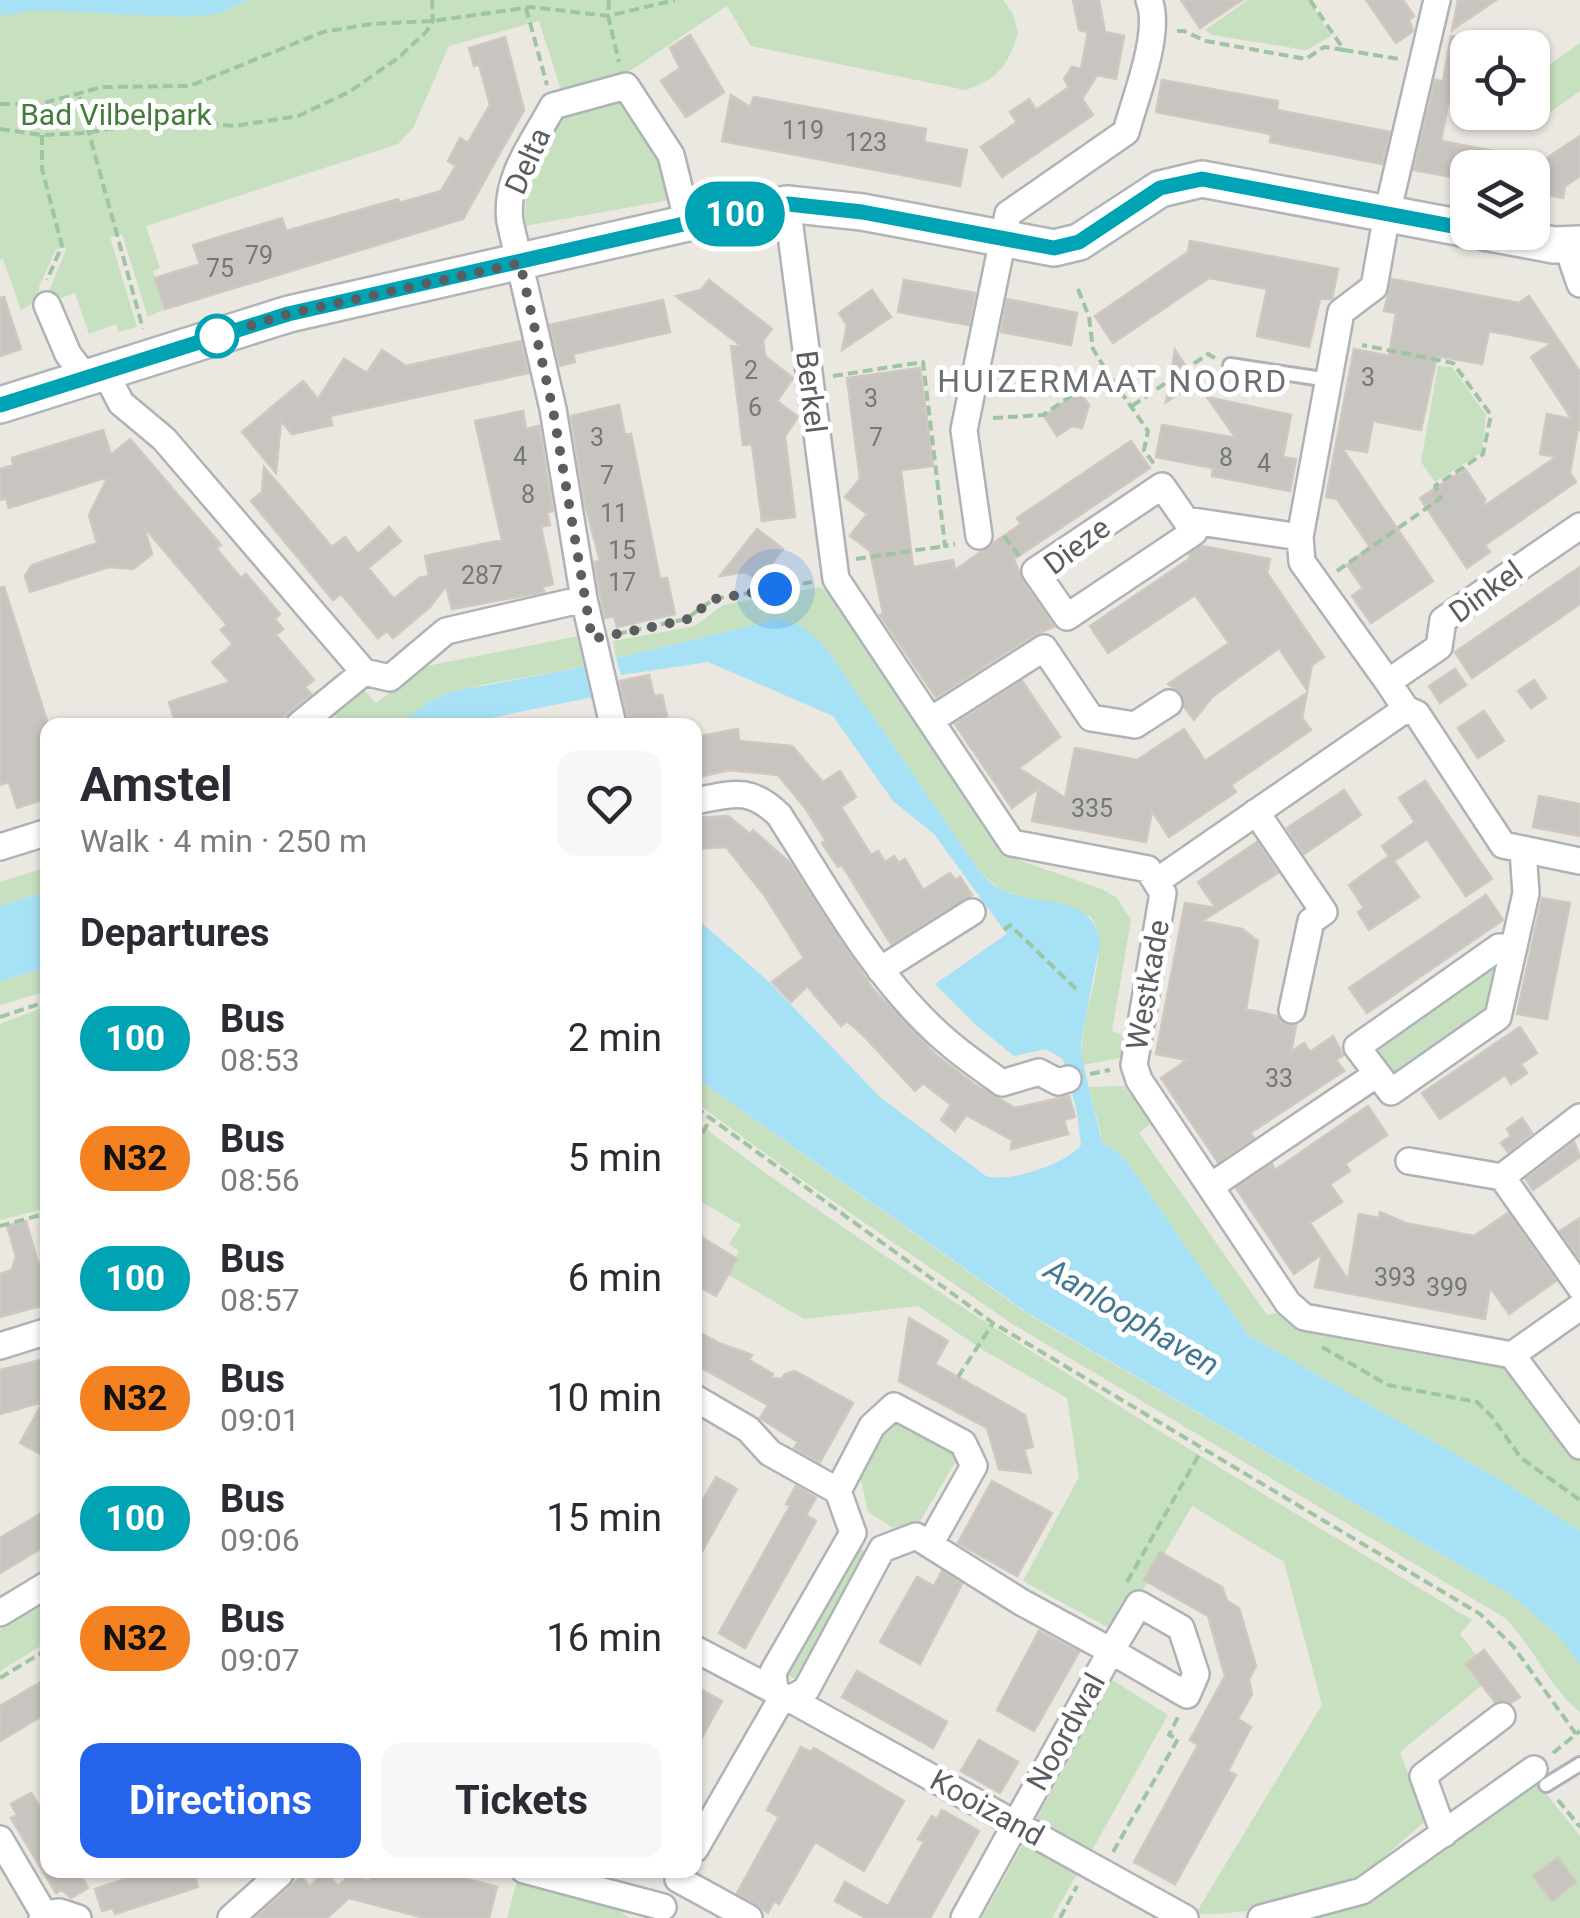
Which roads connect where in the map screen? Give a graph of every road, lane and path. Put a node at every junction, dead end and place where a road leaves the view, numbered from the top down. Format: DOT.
graph roads {
  1 [pos="432,0"];
  2 [pos="609,0"];
  3 [pos="675,0"];
  4 [pos="1149,0"];
  5 [pos="1310,0"];
  6 [pos="1437,0"];
  7 [pos="526,8"];
  8 [pos="608,16"];
  9 [pos="433,21"];
  10 [pos="1152,33"];
  11 [pos="1344,50"];
  12 [pos="1424,64"];
  13 [pos="626,86"];
  14 [pos="78,95"];
  15 [pos="0,104"];
  16 [pos="554,106"];
  17 [pos="0,128"];
  18 [pos="86,133"];
  19 [pos="42,135"];
  20 [pos="788,204"];
  21 [pos="1386,214"];
  22 [pos="688,223"];
  23 [pos="1450,226"];
  24 [pos="1002,238"];
  25 [pos="1574,245"];
  26 [pos="520,263"];
  27 [pos="1580,284"];
  28 [pos="1078,289"];
  29 [pos="46,305"];
  30 [pos="1336,340"];
  31 [pos="152,357"];
  32 [pos="1230,365"];
  33 [pos="1107,372"];
  34 [pos="96,375"];
  35 [pos="810,380"];
  36 [pos="1329,380"];
  37 [pos="0,406"];
  38 [pos="1132,406"];
  39 [pos="966,420"];
  40 [pos="1162,486"];
  41 [pos="1186,520"];
  42 [pos="1580,526"];
  43 [pos="1300,537"];
  44 [pos="979,538"];
  45 [pos="946,546"];
  46 [pos="835,570"];
  47 [pos="1035,571"];
  48 [pos="1317,585"];
  49 [pos="584,599"];
  50 [pos="592,639"];
  51 [pos="364,672"];
  52 [pos="1388,682"];
  53 [pos="1169,703"];
  54 [pos="1406,709"];
  55 [pos="308,718"];
  56 [pos="611,718"];
  57 [pos="932,720"];
  58 [pos="702,800"];
  59 [pos="1256,812"];
  60 [pos="40,834"];
  61 [pos="0,847"];
  62 [pos="1523,851"];
  63 [pos="1580,862"];
  64 [pos="1156,881"];
  65 [pos="972,912"];
  66 [pos="1004,930"];
  67 [pos="1514,946"];
  68 [pos="880,970"];
  69 [pos="1076,989"];
  70 [pos="40,1004"];
  71 [pos="1292,1010"];
  72 [pos="0,1017"];
  73 [pos="1377,1074"];
  74 [pos="1068,1079"];
  75 [pos="702,1113"];
  76 [pos="1580,1117"];
  77 [pos="710,1119"];
  78 [pos="702,1133"];
  79 [pos="1409,1161"];
  80 [pos="1502,1178"];
  81 [pos="1211,1186"];
  82 [pos="40,1215"];
  83 [pos="0,1226"];
  84 [pos="1580,1287"];
  85 [pos="1580,1307"];
  86 [pos="993,1323"];
  87 [pos="40,1333"];
  88 [pos="1314,1342"];
  89 [pos="0,1346"];
  90 [pos="1512,1354"];
  91 [pos="958,1377"];
  92 [pos="702,1402"];
  93 [pos="1580,1446"];
  94 [pos="1202,1450"];
  95 [pos="838,1491"];
  96 [pos="1580,1500"];
  97 [pos="853,1533"];
  98 [pos="930,1544"];
  99 [pos="882,1549"];
  100 [pos="40,1589"];
  101 [pos="1138,1604"];
  102 [pos="0,1613"];
  103 [pos="1111,1651"];
  104 [pos="702,1653"];
  105 [pos="40,1654"];
  106 [pos="0,1678"];
  107 [pos="1187,1694"];
  108 [pos="783,1695"];
  109 [pos="1502,1716"];
  110 [pos="1578,1733"];
  111 [pos="1580,1764"];
  112 [pos="1540,1777"];
  113 [pos="1015,1824"];
  114 [pos="1444,1834"];
  115 [pos="702,1838"];
  116 [pos="0,1839"];
  117 [pos="1096,1868"];
  118 [pos="275,1878"];
  119 [pos="550,1878"];
  120 [pos="679,1878"];
  121 [pos="687,1878"];
  122 [pos="660,1912"];
  123 [pos="43,1916"];
  124 [pos="78,1918"];
  125 [pos="230,1918"];
  126 [pos="749,1918"];
  127 [pos="964,1918"];
  128 [pos="1060,1918"];
  129 [pos="1184,1918"];
  130 [pos="1261,1918"];
  1 -- 9 [label="path"];
  2 -- 8 [label="path"];
  3 -- 8 [label="path"];
  4 -- 10 [label="street"];
  5 -- 11 [label="path"];
  6 -- 12 [label="street"];
  7 -- 8 [label="path"];
  7 -- 9 [label="path"];
  7 -- 16 [label="path"];
  8 -- 13 [label="path"];
  9 -- 14 [label="path"];
  9 -- 18 [label="path"];
  10 -- 11 [label="path"];
  10 -- 24 [label="street"];
  11 -- 12 [label="path"];
  12 -- 21 [label="street"];
  13 -- 16 [label="street, Delta"];
  13 -- 22 [label="street"];
  14 -- 15 [label="path"];
  14 -- 18 [label="path"];
  16 -- 26 [label="street, Delta"];
  17 -- 19 [label="path"];
  18 -- 19 [label="path"];
  18 -- 31 [label="path"];
  19 -- 29 [label="path"];
  20 -- 22 [label="street"];
  20 -- 24 [label="street"];
  20 -- 35 [label="street, Berkel"];
  21 -- 23 [label="street"];
  21 -- 24 [label="street"];
  21 -- 30 [label="street"];
  22 -- 26 [label="street"];
  24 -- 39 [label="street"];
  25 -- 27 [label="street"];
  26 -- 31 [label="street"];
  26 -- 49 [label="street, Delta"];
  28 -- 33 [label="path"];
  29 -- 34 [label="street"];
  30 -- 36 [label="street"];
  30 -- 48 [label="path"];
  31 -- 34 [label="street"];
  32 -- 36 [label="lane"];
  32 -- 38 [label="path"];
  33 -- 38 [label="path"];
  33 -- 39 [label="path"];
  34 -- 37 [label="street"];
  34 -- 51 [label="street"];
  35 -- 45 [label="path"];
  35 -- 46 [label="street, Berkel"];
  36 -- 43 [label="street"];
  38 -- 40 [label="path"];
  39 -- 44 [label="street"];
  40 -- 41 [label="street"];
  40 -- 47 [label="street, Dieze"];
  41 -- 43 [label="street"];
  41 -- 47 [label="street, Dieze"];
  42 -- 52 [label="street, Dinkel"];
  43 -- 48 [label="street"];
  44 -- 45 [label="path"];
  44 -- 47 [label="path"];
  45 -- 46 [label="path"];
  46 -- 50 [label="path"];
  46 -- 57 [label="street, Westkade"];
  48 -- 52 [label="street"];
  49 -- 50 [label="street, Delta"];
  49 -- 51 [label="street"];
  50 -- 56 [label="street, Delta"];
  51 -- 55 [label="street"];
  52 -- 54 [label="street"];
  53 -- 57 [label="street"];
  54 -- 59 [label="street"];
  54 -- 62 [label="street"];
  57 -- 64 [label="street, Westkade"];
  58 -- 68 [label="street"];
  59 -- 64 [label="street"];
  59 -- 71 [label="street"];
  60 -- 61 [label="street"];
  62 -- 63 [label="street"];
  62 -- 67 [label="street"];
  64 -- 81 [label="street, Westkade"];
  65 -- 68 [label="street"];
  66 -- 69 [label="path"];
  67 -- 73 [label="street"];
  67 -- 73 [label="street"];
  68 -- 74 [label="street"];
  70 -- 72 [label="path"];
  73 -- 81 [label="street"];
  75 -- 77 [label="path"];
  76 -- 80 [label="street"];
  77 -- 78 [label="path"];
  77 -- 86 [label="path"];
  79 -- 80 [label="street"];
  80 -- 84 [label="street"];
  81 -- 90 [label="street, Westkade"];
  82 -- 83 [label="path"];
  85 -- 90 [label="street"];
  86 -- 91 [label="path"];
  86 -- 94 [label="path"];
  87 -- 89 [label="street"];
  88 -- 96 [label="path"];
  90 -- 93 [label="street"];
  92 -- 95 [label="street"];
  94 -- 101 [label="path"];
  94 -- 110 [label="path"];
  95 -- 97 [label="street"];
  95 -- 98 [label="street"];
  97 -- 99 [label="street"];
  97 -- 108 [label="street"];
  98 -- 99 [label="street"];
  98 -- 103 [label="street, Noordwal"];
  99 -- 108 [label="street"];
  100 -- 102 [label="street"];
  101 -- 103 [label="street, Noordwal"];
  101 -- 107 [label="street"];
  103 -- 107 [label="street, Noordwal"];
  103 -- 113 [label="street, Noordwal"];
  104 -- 108 [label="street, Kooizand"];
  105 -- 106 [label="path"];
  107 -- 117 [label="path"];
  108 -- 113 [label="street, Kooizand"];
  108 -- 115 [label="street"];
  109 -- 114 [label="street"];
  110 -- 112 [label="path"];
  111 -- 112 [label="lane"];
  112 -- 114 [label="street"];
  113 -- 117 [label="street, Kooizand"];
  113 -- 127 [label="street, Noordwal"];
  114 -- 130 [label="street"];
  116 -- 123 [label="street"];
  117 -- 128 [label="path"];
  117 -- 129 [label="street, Kooizand"];
  118 -- 125 [label="street"];
  119 -- 122 [label="street"];
  120 -- 122 [label="street"];
  121 -- 126 [label="street"];
  123 -- 124 [label="street"];
}
